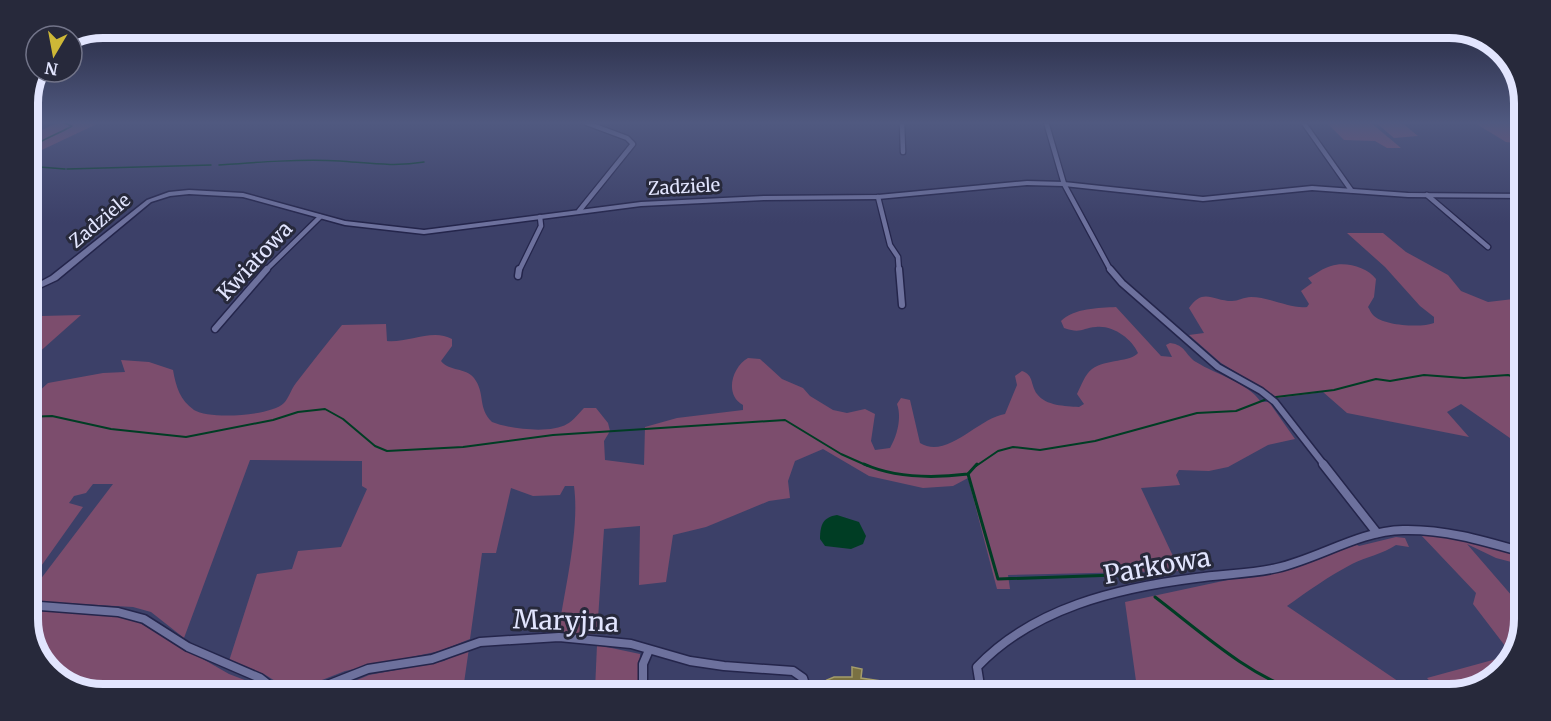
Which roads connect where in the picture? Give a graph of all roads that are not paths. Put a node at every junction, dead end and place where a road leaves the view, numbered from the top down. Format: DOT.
graph roads {
  1 [pos="624,156"];
  2 [pos="1056,156"];
  3 [pos="1327,156"];
  4 [pos="1064,184"];
  5 [pos="1351,190"];
  6 [pos="1427,195"];
  7 [pos="1513,196"];
  8 [pos="878,197"];
  9 [pos="579,211"];
  10 [pos="320,217"];
  11 [pos="540,217"];
  12 [pos="1488,247"];
  13 [pos="518,276"];
  14 [pos="38,286"];
  15 [pos="902,305"];
  16 [pos="215,329"];
  17 [pos="1380,532"];
  18 [pos="1514,549"];
  19 [pos="38,606"];
  20 [pos="649,650"];
  21 [pos="267,684"];
  22 [pos="330,684"];
  23 [pos="643,684"];
  24 [pos="805,684"];
  25 [pos="980,684"];
  1 -- 9 [label="street"];
  2 -- 4 [label="street"];
  3 -- 5 [label="street"];
  4 -- 5 [label="street, Zadziele"];
  4 -- 8 [label="street, Zadziele"];
  4 -- 17 [label="street"];
  5 -- 6 [label="street, Zadziele"];
  6 -- 7 [label="street, Zadziele"];
  6 -- 12 [label="street"];
  8 -- 9 [label="street, Zadziele"];
  8 -- 15 [label="street"];
  9 -- 11 [label="street, Zadziele"];
  10 -- 11 [label="street, Zadziele"];
  10 -- 14 [label="street, Zadziele"];
  10 -- 16 [label="street, Kwiatowa"];
  11 -- 13 [label="street"];
  17 -- 18 [label="street, Parkowa"];
  17 -- 25 [label="street, Parkowa"];
  19 -- 21 [label="street"];
  20 -- 22 [label="street, Maryjna"];
  20 -- 23 [label="street"];
  20 -- 24 [label="street, Maryjna"];
}
